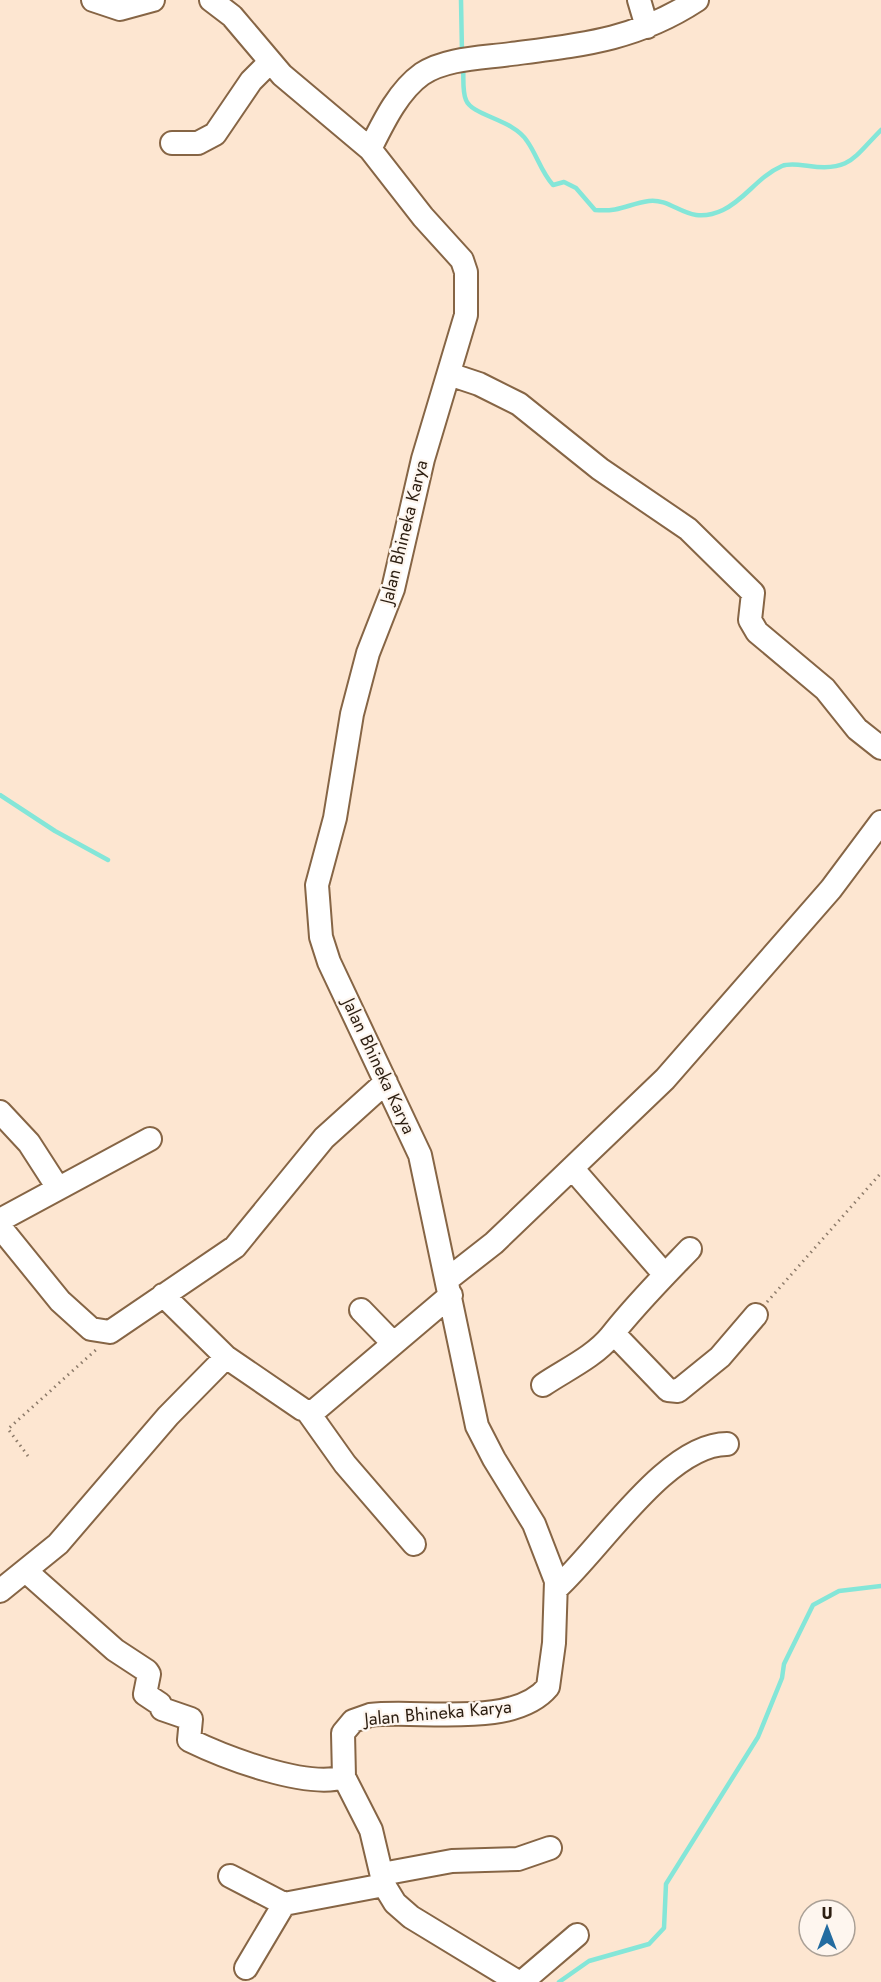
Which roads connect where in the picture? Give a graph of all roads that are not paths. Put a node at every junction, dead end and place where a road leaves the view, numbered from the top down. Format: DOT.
graph roads {
  1 [pos="93,0"];
  2 [pos="153,0"];
  3 [pos="210,0"];
  4 [pos="639,0"];
  5 [pos="698,0"];
  6 [pos="647,27"];
  7 [pos="270,62"];
  8 [pos="172,143"];
  9 [pos="370,149"];
  10 [pos="448,374"];
  11 [pos="881,748"];
  12 [pos="881,822"];
  13 [pos="386,1082"];
  14 [pos="0,1112"];
  15 [pos="150,1139"];
  16 [pos="572,1168"];
  17 [pos="58,1188"];
  18 [pos="0,1220"];
  19 [pos="0,1227"];
  20 [pos="690,1249"];
  21 [pos="665,1275"];
  22 [pos="449,1287"];
  23 [pos="163,1294"];
  24 [pos="361,1310"];
  25 [pos="756,1315"];
  26 [pos="611,1336"];
  27 [pos="393,1343"];
  28 [pos="226,1357"];
  29 [pos="543,1385"];
  30 [pos="308,1412"];
  31 [pos="727,1444"];
  32 [pos="414,1544"];
  33 [pos="27,1572"];
  34 [pos="557,1588"];
  35 [pos="0,1591"];
  36 [pos="344,1778"];
  37 [pos="550,1848"];
  38 [pos="230,1876"];
  39 [pos="383,1880"];
  40 [pos="284,1904"];
  41 [pos="577,1935"];
  42 [pos="246,1968"];
  43 [pos="518,1982"];
  44 [pos="522,1982"];
  1 -- 2 [label="street"];
  3 -- 7 [label="street, Jalan Bhineka Karya"];
  4 -- 6 [label="street"];
  5 -- 6 [label="street"];
  6 -- 9 [label="street"];
  7 -- 8 [label="street"];
  7 -- 9 [label="street, Jalan Bhineka Karya"];
  9 -- 10 [label="street, Jalan Bhineka Karya"];
  10 -- 11 [label="street"];
  10 -- 13 [label="street, Jalan Bhineka Karya"];
  12 -- 16 [label="street"];
  13 -- 22 [label="street, Jalan Bhineka Karya"];
  13 -- 23 [label="street"];
  14 -- 17 [label="street"];
  15 -- 17 [label="street"];
  16 -- 21 [label="street"];
  16 -- 22 [label="street"];
  17 -- 18 [label="street"];
  19 -- 23 [label="street"];
  20 -- 21 [label="street"];
  21 -- 26 [label="street"];
  22 -- 27 [label="street"];
  22 -- 34 [label="street, Jalan Bhineka Karya"];
  23 -- 28 [label="street"];
  24 -- 27 [label="street"];
  25 -- 26 [label="street"];
  26 -- 29 [label="street"];
  27 -- 30 [label="street"];
  28 -- 30 [label="street"];
  28 -- 33 [label="street"];
  30 -- 32 [label="street"];
  31 -- 34 [label="street"];
  33 -- 35 [label="street"];
  33 -- 36 [label="street"];
  34 -- 36 [label="street, Jalan Bhineka Karya"];
  36 -- 39 [label="street, Jalan Bhineka Karya"];
  37 -- 39 [label="street"];
  38 -- 40 [label="street"];
  39 -- 40 [label="street"];
  39 -- 43 [label="street, Jalan Bhineka Karya"];
  40 -- 42 [label="street"];
  41 -- 44 [label="street"];
}
